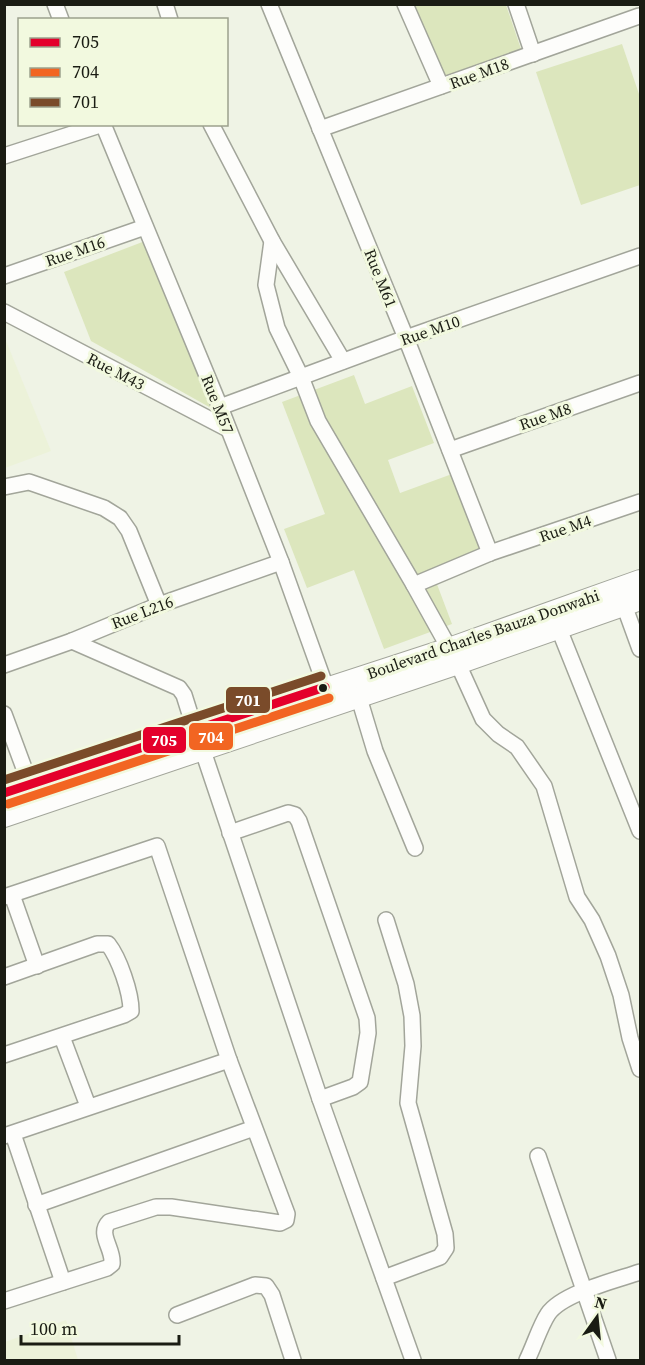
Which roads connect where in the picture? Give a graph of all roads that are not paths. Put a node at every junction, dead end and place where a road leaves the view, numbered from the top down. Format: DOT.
graph roads {
  1 [pos="269,4"];
  2 [pos="405,4"];
  3 [pos="516,4"];
  4 [pos="638,14"];
  5 [pos="533,54"];
  6 [pos="441,86"];
  7 [pos="97,126"];
  8 [pos="104,126"];
  9 [pos="212,126"];
  10 [pos="320,129"];
  11 [pos="4,156"];
  12 [pos="145,227"];
  13 [pos="272,241"];
  14 [pos="640,256"];
  15 [pos="4,276"];
  16 [pos="7,316"];
  17 [pos="406,338"];
  18 [pos="344,361"];
  19 [pos="302,377"];
  20 [pos="640,383"];
  21 [pos="220,407"];
  22 [pos="228,429"];
  23 [pos="450,450"];
  24 [pos="4,487"];
  25 [pos="640,502"];
  26 [pos="490,553"];
  27 [pos="281,562"];
  28 [pos="640,580"];
  29 [pos="414,585"];
  30 [pos="632,603"];
  31 [pos="159,605"];
  32 [pos="559,629"];
  33 [pos="72,641"];
  34 [pos="640,649"];
  35 [pos="453,656"];
  36 [pos="4,665"];
  37 [pos="325,687"];
  38 [pos="359,698"];
  39 [pos="333,707"];
  40 [pos="4,714"];
  41 [pos="195,730"];
  42 [pos="202,751"];
  43 [pos="30,784"];
  44 [pos="4,793"];
  45 [pos="38,806"];
  46 [pos="4,817"];
  47 [pos="640,831"];
  48 [pos="230,833"];
  49 [pos="415,848"];
  50 [pos="8,896"];
  51 [pos="386,920"];
  52 [pos="37,966"];
  53 [pos="4,977"];
  54 [pos="62,1037"];
  55 [pos="4,1055"];
  56 [pos="229,1060"];
  57 [pos="640,1069"];
  58 [pos="320,1099"];
  59 [pos="88,1106"];
  60 [pos="254,1128"];
  61 [pos="9,1135"];
  62 [pos="538,1156"];
  63 [pos="36,1205"];
  64 [pos="640,1272"];
  65 [pos="384,1278"];
  66 [pos="63,1282"];
  67 [pos="585,1290"];
  68 [pos="4,1301"];
  69 [pos="177,1315"];
  70 [pos="293,1360"];
  71 [pos="413,1360"];
  72 [pos="527,1360"];
  73 [pos="608,1360"];
  1 -- 10 [label="street, Rue M61"];
  2 -- 6 [label="street"];
  3 -- 5 [label="street"];
  4 -- 5 [label="street, Rue M18"];
  5 -- 6 [label="street, Rue M18"];
  6 -- 10 [label="street, Rue M18"];
  7 -- 11 [label="street"];
  8 -- 12 [label="street, Rue M57"];
  9 -- 13 [label="street"];
  10 -- 17 [label="street, Rue M61"];
  12 -- 15 [label="street, Rue M16"];
  12 -- 21 [label="street, Rue M57"];
  13 -- 18 [label="street"];
  13 -- 19 [label="street"];
  14 -- 17 [label="street, Rue M10"];
  16 -- 22 [label="street, Rue M43"];
  17 -- 18 [label="street, Rue M10"];
  17 -- 23 [label="street, Rue M61"];
  18 -- 19 [label="street, Rue M10"];
  19 -- 21 [label="street, Rue M10"];
  19 -- 29 [label="street"];
  20 -- 23 [label="street, Rue M8"];
  21 -- 22 [label="street, Rue M57"];
  22 -- 27 [label="street, Rue M57"];
  23 -- 26 [label="street, Rue M61"];
  24 -- 31 [label="street"];
  25 -- 26 [label="street, Rue M4"];
  26 -- 29 [label="street, Rue M4"];
  27 -- 31 [label="street, Rue L216"];
  27 -- 37 [label="street, Rue M57"];
  28 -- 35 [label="main road, Boulevard Charles Bauza Donwahi"];
  29 -- 35 [label="street"];
  30 -- 32 [label="main road, Boulevard Charles Bauza Donwahi"];
  30 -- 34 [label="street"];
  31 -- 33 [label="street, Rue L216"];
  32 -- 35 [label="main road, Boulevard Charles Bauza Donwahi"];
  32 -- 47 [label="street"];
  33 -- 36 [label="street, Rue L216"];
  33 -- 41 [label="street"];
  35 -- 37 [label="main road, Boulevard Charles Bauza Donwahi"];
  35 -- 38 [label="main road, Boulevard Charles Bauza Donwahi"];
  35 -- 57 [label="street"];
  37 -- 39 [label="street, Rue M57"];
  37 -- 41 [label="main road, Boulevard Charles Bauza Donwahi"];
  38 -- 39 [label="main road, Boulevard Charles Bauza Donwahi"];
  38 -- 49 [label="street"];
  39 -- 42 [label="main road, Boulevard Charles Bauza Donwahi"];
  40 -- 43 [label="street"];
  41 -- 43 [label="main road, Boulevard Charles Bauza Donwahi"];
  42 -- 45 [label="main road, Boulevard Charles Bauza Donwahi"];
  42 -- 48 [label="street"];
  43 -- 44 [label="main road, Boulevard Charles Bauza Donwahi"];
  43 -- 45 [label="street"];
  45 -- 46 [label="main road, Boulevard Charles Bauza Donwahi"];
  48 -- 58 [label="street"];
  48 -- 58 [label="street"];
  50 -- 52 [label="street"];
  50 -- 56 [label="street"];
  51 -- 65 [label="street"];
  52 -- 53 [label="street"];
  52 -- 54 [label="street"];
  54 -- 55 [label="street"];
  54 -- 59 [label="street"];
  56 -- 59 [label="street"];
  56 -- 60 [label="street"];
  58 -- 65 [label="street"];
  59 -- 61 [label="street"];
  60 -- 63 [label="street"];
  60 -- 66 [label="street"];
  61 -- 63 [label="street"];
  62 -- 67 [label="street"];
  63 -- 66 [label="street"];
  64 -- 67 [label="street"];
  65 -- 71 [label="street"];
  66 -- 68 [label="street"];
  67 -- 72 [label="street"];
  67 -- 73 [label="street"];
  69 -- 70 [label="street"];
}
